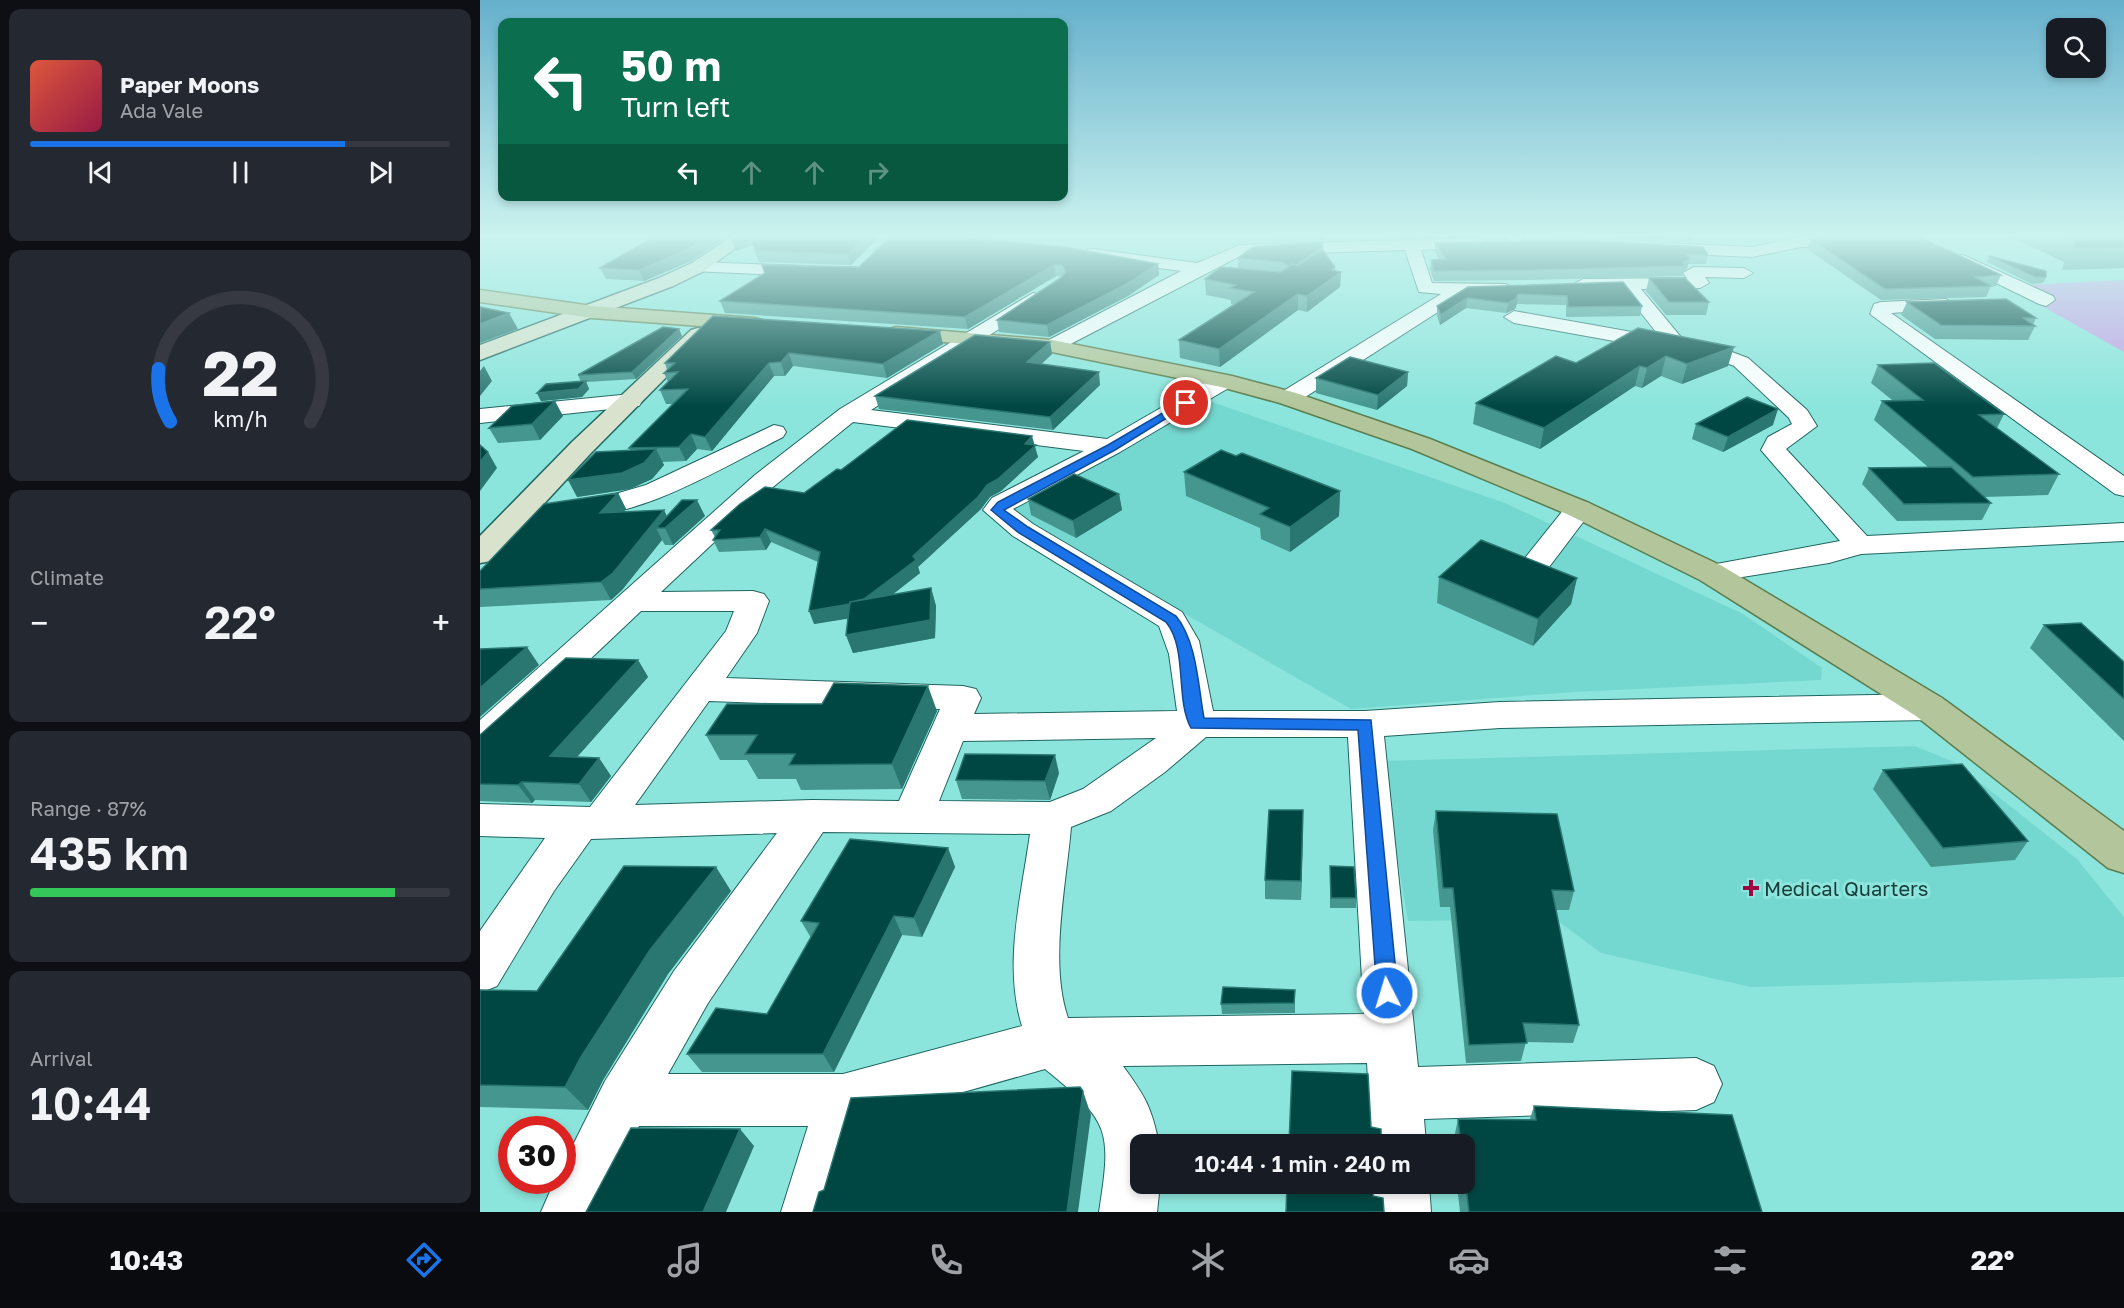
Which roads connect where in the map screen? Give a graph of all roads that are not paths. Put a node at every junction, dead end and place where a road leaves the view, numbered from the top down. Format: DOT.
graph roads {
  1 [pos="638,293"];
  2 [pos="1043,293"];
  3 [pos="1153,293"];
  4 [pos="1455,293"];
  5 [pos="1633,293"];
  6 [pos="2031,293"];
  7 [pos="480,296"];
  8 [pos="2005,304"];
  9 [pos="1970,305"];
  10 [pos="592,312"];
  11 [pos="1514,317"];
  12 [pos="712,321"];
  13 [pos="784,326"];
  14 [pos="867,331"];
  15 [pos="974,338"];
  16 [pos="1677,345"];
  17 [pos="1052,346"];
  18 [pos="480,353"];
  19 [pos="1224,381"];
  20 [pos="1288,398"];
  21 [pos="631,401"];
  22 [pos="848,414"];
  23 [pos="480,416"];
  24 [pos="774,432"];
  25 [pos="1111,447"];
  26 [pos="2124,488"];
  27 [pos="1579,509"];
  28 [pos="516,516"];
  29 [pos="2124,532"];
  30 [pos="1859,545"];
  31 [pos="480,554"];
  32 [pos="1532,569"];
  33 [pos="1711,573"];
  34 [pos="629,602"];
  35 [pos="698,689"];
  36 [pos="1929,707"];
  37 [pos="1197,724"];
  38 [pos="1365,724"];
  39 [pos="948,728"];
  40 [pos="480,741"];
  41 [pos="812,816"];
  42 [pos="912,818"];
  43 [pos="1052,818"];
  44 [pos="480,820"];
  45 [pos="591,822"];
  46 [pos="2124,855"];
  47 [pos="480,971"];
  48 [pos="1391,1038"];
  49 [pos="1052,1043"];
  50 [pos="1696,1084"];
  51 [pos="1396,1094"];
  52 [pos="624,1100"];
  53 [pos="843,1100"];
  54 [pos="1398,1134"];
  55 [pos="1401,1194"];
  56 [pos="570,1212"];
  57 [pos="810,1212"];
  58 [pos="1128,1212"];
  59 [pos="1402,1212"];
  1 -- 10 [label="street"];
  2 -- 15 [label="street"];
  3 -- 17 [label="street"];
  4 -- 20 [label="street"];
  5 -- 16 [label="street"];
  6 -- 8 [label="street"];
  7 -- 10 [label="main road"];
  9 -- 26 [label="street"];
  10 -- 12 [label="main road"];
  10 -- 18 [label="street"];
  11 -- 16 [label="street"];
  12 -- 13 [label="main road"];
  12 -- 21 [label="street"];
  14 -- 15 [label="main road"];
  15 -- 17 [label="main road"];
  15 -- 22 [label="street"];
  16 -- 30 [label="street"];
  17 -- 19 [label="main road"];
  19 -- 20 [label="main road"];
  19 -- 25 [label="street"];
  20 -- 27 [label="main road"];
  21 -- 23 [label="street"];
  21 -- 28 [label="street"];
  22 -- 25 [label="street"];
  22 -- 34 [label="street"];
  24 -- 28 [label="street"];
  25 -- 37 [label="street"];
  27 -- 32 [label="street"];
  27 -- 33 [label="main road"];
  28 -- 31 [label="street"];
  29 -- 30 [label="street"];
  30 -- 33 [label="street"];
  33 -- 36 [label="main road"];
  34 -- 35 [label="street"];
  34 -- 40 [label="street"];
  35 -- 39 [label="street"];
  35 -- 45 [label="street"];
  36 -- 38 [label="street"];
  36 -- 46 [label="main road"];
  37 -- 38 [label="street"];
  37 -- 39 [label="street"];
  37 -- 43 [label="street"];
  38 -- 48 [label="street"];
  39 -- 42 [label="street"];
  41 -- 42 [label="street"];
  41 -- 45 [label="street"];
  41 -- 52 [label="street"];
  42 -- 43 [label="street"];
  43 -- 49 [label="street"];
  44 -- 45 [label="street"];
  45 -- 47 [label="street"];
  48 -- 49 [label="street"];
  48 -- 51 [label="street"];
  49 -- 53 [label="street"];
  49 -- 58 [label="street"];
  50 -- 51 [label="street"];
  51 -- 54 [label="street"];
  52 -- 53 [label="street"];
  52 -- 56 [label="street"];
  53 -- 57 [label="street"];
  55 -- 59 [label="street"];
}
